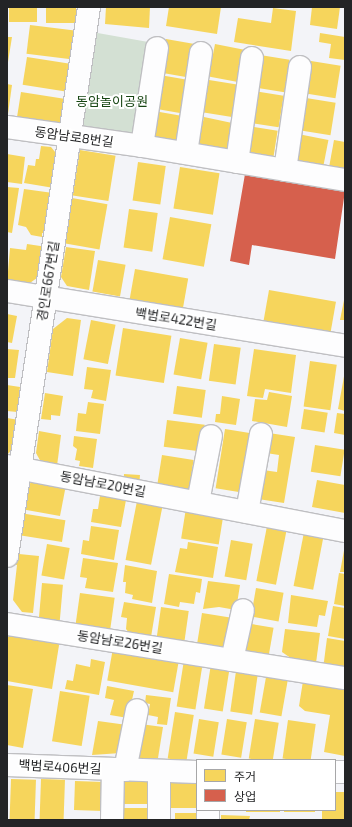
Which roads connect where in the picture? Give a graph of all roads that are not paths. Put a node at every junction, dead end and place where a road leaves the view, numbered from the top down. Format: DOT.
graph roads {
  1 [pos="89,7"];
  2 [pos="156,48"];
  3 [pos="201,53"];
  4 [pos="252,58"];
  5 [pos="300,67"];
  6 [pos="7,127"];
  7 [pos="70,136"];
  8 [pos="142,146"];
  9 [pos="186,153"];
  10 [pos="237,162"];
  11 [pos="285,170"];
  12 [pos="345,180"];
  13 [pos="7,291"];
  14 [pos="45,297"];
  15 [pos="345,346"];
  16 [pos="261,434"];
  17 [pos="211,436"];
  18 [pos="13,467"];
  19 [pos="198,502"];
  20 [pos="247,512"];
  21 [pos="345,530"];
  22 [pos="7,556"];
  23 [pos="243,610"];
  24 [pos="7,624"];
  25 [pos="232,660"];
  26 [pos="345,678"];
  27 [pos="137,710"];
  28 [pos="7,765"];
  29 [pos="119,770"];
  30 [pos="159,771"];
  31 [pos="196,772"];
  32 [pos="112,820"];
  33 [pos="159,820"];
  1 -- 7 [label="lane, 경인로667번길"];
  2 -- 8 [label="lane"];
  3 -- 9 [label="lane"];
  4 -- 10 [label="lane"];
  5 -- 11 [label="lane"];
  6 -- 7 [label="lane, 동암남로8번길"];
  7 -- 8 [label="lane, 동암남로8번길"];
  7 -- 14 [label="lane, 경인로667번길"];
  8 -- 9 [label="lane, 동암남로8번길"];
  9 -- 10 [label="lane, 동암남로8번길"];
  10 -- 11 [label="lane, 동암남로8번길"];
  11 -- 12 [label="lane, 동암남로8번길"];
  13 -- 14 [label="lane, 백범로422번길"];
  14 -- 15 [label="lane, 백범로422번길"];
  14 -- 18 [label="lane, 경인로667번길"];
  16 -- 20 [label="lane"];
  17 -- 19 [label="lane"];
  18 -- 19 [label="lane, 동암남로20번길"];
  18 -- 22 [label="lane, 경인로667번길"];
  19 -- 20 [label="lane, 동암남로20번길"];
  20 -- 21 [label="lane, 동암남로20번길"];
  23 -- 25 [label="lane"];
  24 -- 25 [label="lane, 동암남로26번길"];
  25 -- 26 [label="lane, 동암남로26번길"];
  27 -- 29 [label="lane, 백범로406번길"];
  28 -- 29 [label="lane, 백범로406번길"];
  29 -- 30 [label="lane, 백범로406번길"];
  29 -- 32 [label="lane, 백범로406번길"];
  30 -- 31 [label="lane, 백범로406번길"];
  30 -- 33 [label="lane"];
}
